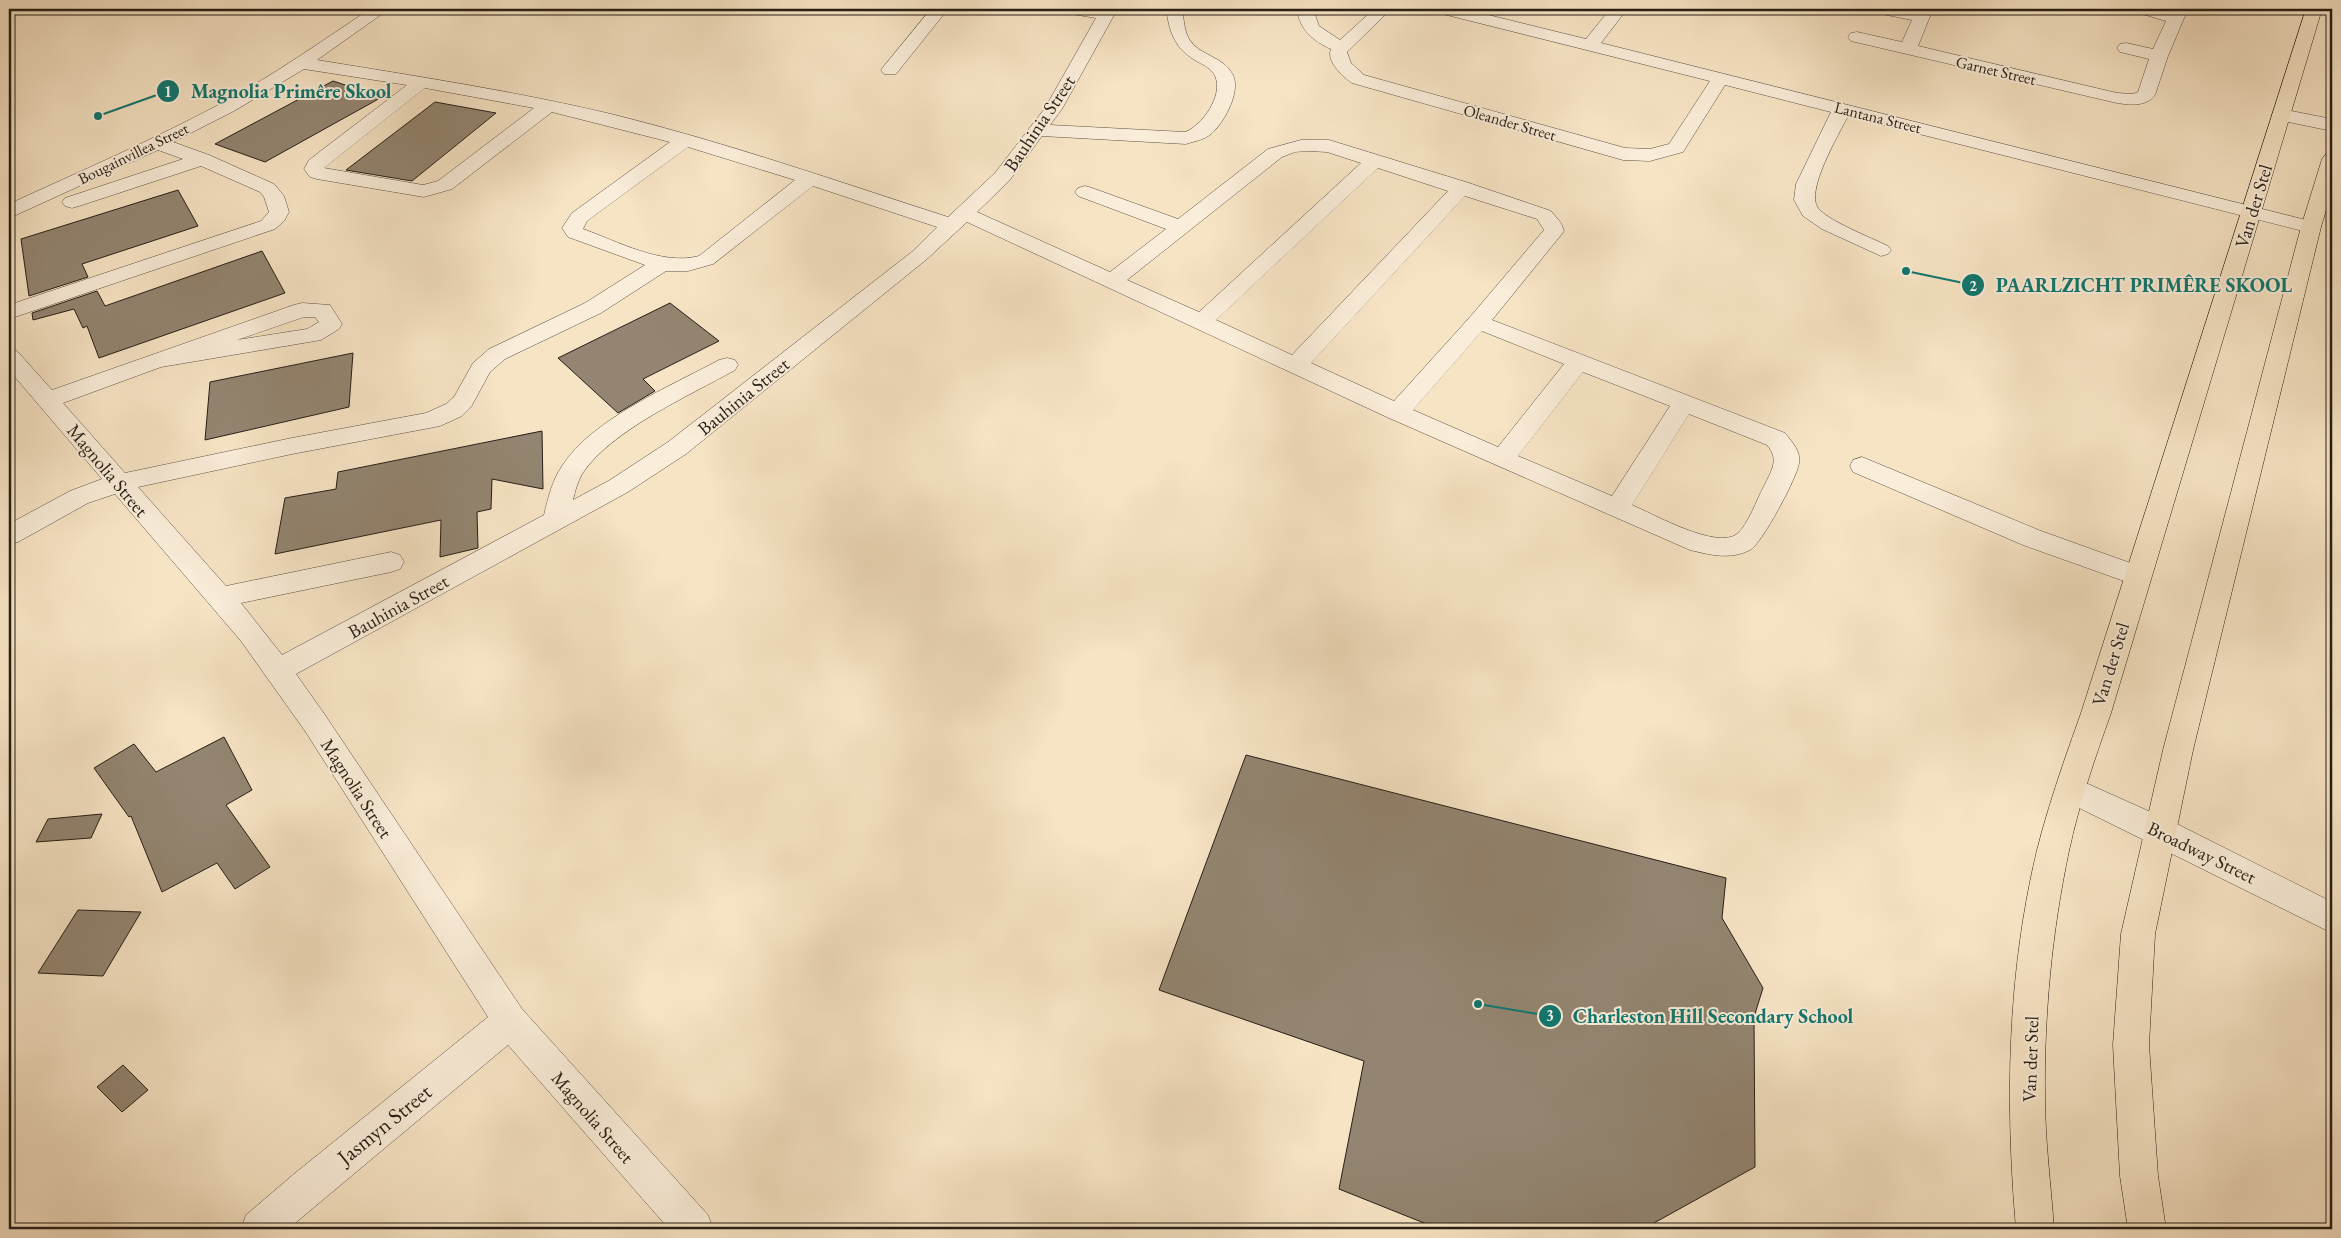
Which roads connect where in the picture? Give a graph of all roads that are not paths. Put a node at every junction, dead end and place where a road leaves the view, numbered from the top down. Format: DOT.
graph roads {
  1 [pos="381,9"];
  2 [pos="940,9"];
  3 [pos="1072,9"];
  4 [pos="1174,9"];
  5 [pos="1305,9"];
  6 [pos="1383,9"];
  7 [pos="1445,9"];
  8 [pos="1619,9"];
  9 [pos="1883,9"];
  10 [pos="2145,9"];
  11 [pos="2314,9"];
  12 [pos="1109,12"];
  13 [pos="1923,13"];
  14 [pos="2178,13"];
  15 [pos="1857,37"];
  16 [pos="1590,45"];
  17 [pos="1343,47"];
  18 [pos="2126,48"];
  19 [pos="1908,49"];
  20 [pos="2159,56"];
  21 [pos="302,63"];
  22 [pos="890,70"];
  23 [pos="1721,78"];
  24 [pos="421,83"];
  25 [pos="548,106"];
  26 [pos="1842,108"];
  27 [pos="2281,115"];
  28 [pos="2332,125"];
  29 [pos="1036,130"];
  30 [pos="684,141"];
  31 [pos="157,143"];
  32 [pos="202,159"];
  33 [pos="2332,159"];
  34 [pos="1375,160"];
  35 [pos="809,179"];
  36 [pos="1462,186"];
  37 [pos="1085,192"];
  38 [pos="72,202"];
  39 [pos="9,211"];
  40 [pos="2252,212"];
  41 [pos="958,219"];
  42 [pos="1180,227"];
  43 [pos="2311,227"];
  44 [pos="1882,250"];
  45 [pos="662,264"];
  46 [pos="1112,281"];
  47 [pos="9,312"];
  48 [pos="1201,322"];
  49 [pos="1478,322"];
  50 [pos="9,356"];
  51 [pos="157,360"];
  52 [pos="1579,361"];
  53 [pos="727,365"];
  54 [pos="1296,365"];
  55 [pos="49,400"];
  56 [pos="1684,403"];
  57 [pos="1397,412"];
  58 [pos="1503,458"];
  59 [pos="1862,466"];
  60 [pos="118,483"];
  61 [pos="1617,508"];
  62 [pos="555,521"];
  63 [pos="9,535"];
  64 [pos="391,562"];
  65 [pos="2138,576"];
  66 [pos="221,597"];
  67 [pos="278,672"];
  68 [pos="2070,789"];
  69 [pos="2160,831"];
  70 [pos="2332,918"];
  71 [pos="510,1021"];
  72 [pos="260,1229"];
  73 [pos="694,1229"];
  74 [pos="2036,1229"];
  75 [pos="2146,1229"];
  1 -- 21 [label="street, Bougainvillea Street"];
  2 -- 22 [label="street"];
  3 -- 12 [label="street"];
  4 -- 29 [label="street"];
  5 -- 17 [label="street"];
  6 -- 17 [label="street"];
  7 -- 16 [label="street, Lantana Street"];
  8 -- 16 [label="street"];
  9 -- 13 [label="street"];
  10 -- 14 [label="street"];
  11 -- 27 [label="main road, Van der Stel"];
  12 -- 29 [label="street, Bauhinia Street"];
  13 -- 19 [label="street"];
  14 -- 20 [label="street"];
  15 -- 19 [label="street, Garnet Street"];
  16 -- 23 [label="street, Lantana Street"];
  17 -- 23 [label="street, Oleander Street"];
  18 -- 20 [label="street"];
  19 -- 20 [label="street, Garnet Street"];
  21 -- 24 [label="street"];
  21 -- 31 [label="street, Bougainvillea Street"];
  23 -- 26 [label="street, Lantana Street"];
  24 -- 25 [label="street"];
  24 -- 25 [label="street"];
  25 -- 30 [label="street"];
  26 -- 40 [label="street, Lantana Street"];
  26 -- 44 [label="street"];
  27 -- 28 [label="street"];
  27 -- 40 [label="main road, Van der Stel"];
  29 -- 41 [label="street, Bauhinia Street"];
  30 -- 35 [label="street"];
  30 -- 45 [label="street"];
  31 -- 32 [label="street"];
  31 -- 39 [label="street, Bougainvillea Street"];
  32 -- 38 [label="street"];
  32 -- 47 [label="street"];
  33 -- 43 [label="main road"];
  34 -- 36 [label="street"];
  34 -- 42 [label="street"];
  34 -- 48 [label="street"];
  35 -- 41 [label="street"];
  35 -- 45 [label="street"];
  36 -- 49 [label="street"];
  36 -- 54 [label="street"];
  37 -- 42 [label="street"];
  40 -- 43 [label="street, Lantana Street"];
  40 -- 65 [label="main road, Van der Stel"];
  41 -- 46 [label="street"];
  41 -- 62 [label="street, Bauhinia Street"];
  42 -- 46 [label="street"];
  43 -- 69 [label="main road"];
  45 -- 60 [label="street"];
  46 -- 48 [label="street"];
  48 -- 54 [label="street"];
  49 -- 52 [label="street"];
  49 -- 57 [label="street"];
  50 -- 55 [label="street, Magnolia Street"];
  51 -- 51 [label="street"];
  51 -- 55 [label="street"];
  52 -- 56 [label="street"];
  52 -- 58 [label="street"];
  53 -- 62 [label="street"];
  54 -- 57 [label="street"];
  55 -- 60 [label="street, Magnolia Street"];
  56 -- 61 [label="street"];
  56 -- 61 [label="street"];
  57 -- 58 [label="street"];
  58 -- 61 [label="street"];
  59 -- 65 [label="street"];
  60 -- 63 [label="street"];
  60 -- 66 [label="street, Magnolia Street"];
  62 -- 67 [label="street, Bauhinia Street"];
  64 -- 66 [label="street"];
  65 -- 68 [label="main road, Van der Stel"];
  66 -- 67 [label="street, Magnolia Street"];
  67 -- 71 [label="street, Magnolia Street"];
  68 -- 69 [label="street, Broadway Street"];
  68 -- 74 [label="main road, Van der Stel"];
  69 -- 70 [label="street, Broadway Street"];
  69 -- 75 [label="main road"];
  71 -- 72 [label="street, Jasmyn Street"];
  71 -- 73 [label="street, Magnolia Street"];
}
